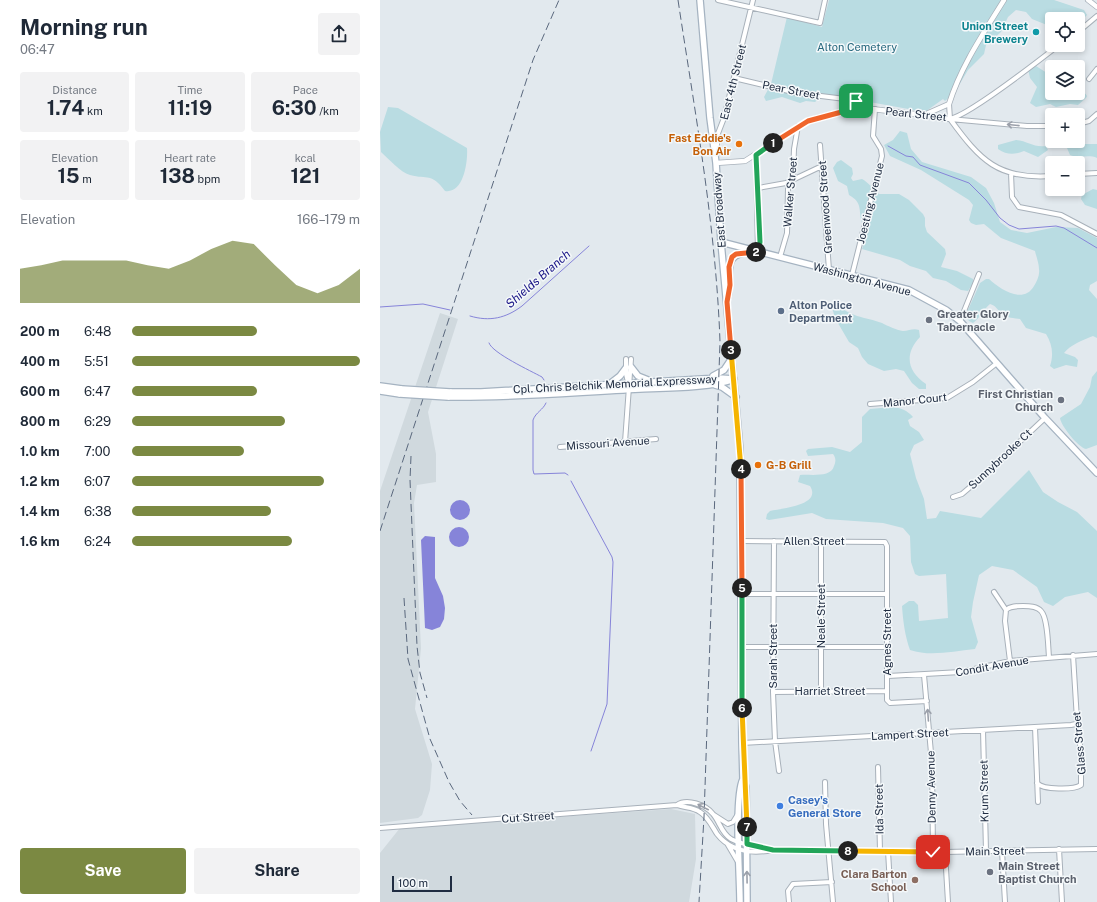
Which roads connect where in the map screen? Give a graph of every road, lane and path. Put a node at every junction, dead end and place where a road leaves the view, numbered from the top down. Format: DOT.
graph roads {
  1 [pos="700,0"];
  2 [pos="718,0"];
  3 [pos="753,0"];
  4 [pos="825,0"];
  5 [pos="1004,0"];
  6 [pos="1088,0"];
  7 [pos="1097,7"];
  8 [pos="751,8"];
  9 [pos="1097,16"];
  10 [pos="1085,26"];
  11 [pos="1049,52"];
  12 [pos="1097,69"];
  13 [pos="734,78"];
  14 [pos="1089,79"];
  15 [pos="949,104"];
  16 [pos="868,109"];
  17 [pos="875,109"];
  18 [pos="1097,114"];
  19 [pos="924,115"];
  20 [pos="950,119"];
  21 [pos="1085,122"];
  22 [pos="798,126"];
  23 [pos="1045,126"];
  24 [pos="820,144"];
  25 [pos="881,149"];
  26 [pos="756,155"];
  27 [pos="887,155"];
  28 [pos="716,163"];
  29 [pos="822,166"];
  30 [pos="1011,173"];
  31 [pos="1097,173"];
  32 [pos="1085,174"];
  33 [pos="1045,176"];
  34 [pos="792,179"];
  35 [pos="758,188"];
  36 [pos="1097,234"];
  37 [pos="721,242"];
  38 [pos="758,252"];
  39 [pos="780,257"];
  40 [pos="830,270"];
  41 [pos="979,274"];
  42 [pos="852,275"];
  43 [pos="727,302"];
  44 [pos="960,321"];
  45 [pos="732,358"];
  46 [pos="628,359"];
  47 [pos="997,364"];
  48 [pos="628,367"];
  49 [pos="734,379"];
  50 [pos="651,381"];
  51 [pos="710,381"];
  52 [pos="628,383"];
  53 [pos="610,384"];
  54 [pos="380,386"];
  55 [pos="628,390"];
  56 [pos="380,391"];
  57 [pos="401,391"];
  58 [pos="449,394"];
  59 [pos="736,397"];
  60 [pos="870,404"];
  61 [pos="1045,418"];
  62 [pos="656,440"];
  63 [pos="625,442"];
  64 [pos="560,447"];
  65 [pos="1097,473"];
  66 [pos="953,498"];
  67 [pos="742,541"];
  68 [pos="774,541"];
  69 [pos="821,541"];
  70 [pos="886,542"];
  71 [pos="994,592"];
  72 [pos="742,594"];
  73 [pos="773,594"];
  74 [pos="821,594"];
  75 [pos="887,594"];
  76 [pos="1006,610"];
  77 [pos="742,647"];
  78 [pos="773,647"];
  79 [pos="821,647"];
  80 [pos="887,647"];
  81 [pos="1097,654"];
  82 [pos="1073,655"];
  83 [pos="1048,658"];
  84 [pos="1010,661"];
  85 [pos="924,675"];
  86 [pos="888,676"];
  87 [pos="773,692"];
  88 [pos="821,692"];
  89 [pos="887,692"];
  90 [pos="927,701"];
  91 [pos="1077,721"];
  92 [pos="1035,727"];
  93 [pos="983,730"];
  94 [pos="930,733"];
  95 [pos="775,741"];
  96 [pos="742,743"];
  97 [pos="878,767"];
  98 [pos="778,771"];
  99 [pos="744,779"];
  100 [pos="825,782"];
  101 [pos="1037,783"];
  102 [pos="1038,802"];
  103 [pos="677,805"];
  104 [pos="739,812"];
  105 [pos="714,814"];
  106 [pos="380,828"];
  107 [pos="728,844"];
  108 [pos="743,844"];
  109 [pos="1060,849"];
  110 [pos="1097,849"];
  111 [pos="773,850"];
  112 [pos="743,851"];
  113 [pos="830,851"];
  114 [pos="986,851"];
  115 [pos="1002,851"];
  116 [pos="880,852"];
  117 [pos="888,852"];
  118 [pos="933,852"];
  119 [pos="945,852"];
  120 [pos="740,866"];
  121 [pos="832,882"];
  122 [pos="740,902"];
  123 [pos="747,902"];
  124 [pos="789,902"];
  125 [pos="833,902"];
  126 [pos="891,902"];
  127 [pos="948,902"];
  128 [pos="1005,902"];
  129 [pos="1062,902"];
  1 -- 28 [label="main road, East Broadway"];
  2 -- 8 [label="street"];
  3 -- 8 [label="street, East 4th Street"];
  4 -- 8 [label="street"];
  5 -- 15 [label="street"];
  6 -- 7 [label="street"];
  8 -- 13 [label="street, East 4th Street"];
  9 -- 10 [label="street"];
  11 -- 20 [label="street, Pearl Street"];
  12 -- 14 [label="street"];
  13 -- 16 [label="street, Pear Street"];
  13 -- 28 [label="street, East 4th Street"];
  15 -- 19 [label="street"];
  15 -- 20 [label="street"];
  16 -- 17 [label="street, Pearl Street"];
  16 -- 22 [label="street, Pearl Street"];
  17 -- 19 [label="street, Pearl Street"];
  17 -- 25 [label="street, Joesting Avenue"];
  18 -- 21 [label="street"];
  19 -- 20 [label="street, Pearl Street"];
  23 -- 20 [label="street, one-way"];
  20 -- 30 [label="street"];
  22 -- 26 [label="street, Pearl Street"];
  22 -- 34 [label="street, Walker Street"];
  24 -- 29 [label="street, Greenwood Street"];
  25 -- 27 [label="street"];
  25 -- 42 [label="street, Joesting Avenue"];
  26 -- 28 [label="street, Pearl Street"];
  26 -- 35 [label="street"];
  28 -- 37 [label="main road, East Broadway"];
  29 -- 34 [label="street"];
  29 -- 40 [label="street, Greenwood Street"];
  30 -- 33 [label="street"];
  30 -- 36 [label="street"];
  31 -- 32 [label="street"];
  34 -- 35 [label="street"];
  34 -- 39 [label="street, Walker Street"];
  35 -- 38 [label="street"];
  37 -- 38 [label="main road, Washington Avenue"];
  37 -- 43 [label="main road, East Broadway"];
  38 -- 39 [label="main road, Washington Avenue"];
  38 -- 43 [label="main road"];
  39 -- 40 [label="main road, Washington Avenue"];
  40 -- 42 [label="main road, Washington Avenue"];
  41 -- 44 [label="street"];
  42 -- 44 [label="main road, Washington Avenue"];
  43 -- 45 [label="main road, East Broadway"];
  44 -- 47 [label="main road, Washington Avenue"];
  45 -- 49 [label="main road, East Broadway"];
  45 -- 51 [label="main road"];
  46 -- 48 [label="street"];
  47 -- 60 [label="street, Manor Court"];
  47 -- 61 [label="main road, Washington Avenue"];
  48 -- 50 [label="main road"];
  48 -- 52 [label="street"];
  48 -- 53 [label="main road"];
  49 -- 51 [label="main road, Cpl. Chris Belchik Memorial Expressway"];
  49 -- 59 [label="main road, East Broadway"];
  50 -- 51 [label="main road, Cpl. Chris Belchik Memorial Expressway"];
  50 -- 52 [label="main road, Cpl. Chris Belchik Memorial Expressway"];
  51 -- 55 [label="main road, Cpl. Chris Belchik Memorial Expressway"];
  51 -- 59 [label="main road"];
  52 -- 53 [label="main road, Cpl. Chris Belchik Memorial Expressway"];
  52 -- 55 [label="street"];
  53 -- 58 [label="main road, Cpl. Chris Belchik Memorial Expressway"];
  54 -- 57 [label="main road, Cpl. Chris Belchik Memorial Expressway"];
  55 -- 58 [label="main road, Cpl. Chris Belchik Memorial Expressway"];
  55 -- 63 [label="street"];
  56 -- 57 [label="main road, Cpl. Chris Belchik Memorial Expressway"];
  57 -- 58 [label="main road, Cpl. Chris Belchik Memorial Expressway, bridge"];
  59 -- 67 [label="main road, East Broadway"];
  61 -- 65 [label="main road, Washington Avenue"];
  61 -- 66 [label="street, Sunnybrooke Ct"];
  62 -- 63 [label="street, Missouri Avenue"];
  63 -- 64 [label="street, Missouri Avenue"];
  67 -- 68 [label="street, Allen Street"];
  67 -- 72 [label="main road, East Broadway"];
  68 -- 69 [label="street, Allen Street"];
  68 -- 73 [label="street, Sarah Street"];
  69 -- 70 [label="street, Allen Street"];
  69 -- 74 [label="street, Neale Street"];
  70 -- 75 [label="street, Agnes Street"];
  71 -- 76 [label="street"];
  72 -- 73 [label="street"];
  72 -- 77 [label="main road, East Broadway"];
  73 -- 74 [label="street"];
  73 -- 78 [label="street, Sarah Street"];
  74 -- 75 [label="street"];
  74 -- 79 [label="street, Neale Street"];
  75 -- 80 [label="street, Agnes Street"];
  76 -- 83 [label="street"];
  76 -- 84 [label="street"];
  77 -- 78 [label="street"];
  77 -- 96 [label="main road, East Broadway"];
  78 -- 79 [label="street"];
  78 -- 87 [label="street, Sarah Street"];
  79 -- 80 [label="street"];
  79 -- 88 [label="street, Neale Street"];
  80 -- 86 [label="street, Agnes Street"];
  81 -- 82 [label="street, Condit Avenue"];
  82 -- 83 [label="street, Condit Avenue"];
  82 -- 91 [label="street, Glass Street"];
  83 -- 84 [label="street, Condit Avenue"];
  84 -- 85 [label="street, Condit Avenue"];
  85 -- 86 [label="street, Condit Avenue"];
  85 -- 90 [label="street, Denny Avenue"];
  86 -- 89 [label="street, Agnes Street"];
  87 -- 88 [label="street, Harriet Street"];
  87 -- 95 [label="street, Sarah Street"];
  88 -- 89 [label="street, Harriet Street"];
  89 -- 90 [label="street, Agnes Street"];
  94 -- 90 [label="street, Denny Avenue, one-way"];
  91 -- 92 [label="street, Lampert Street"];
  91 -- 101 [label="street, Glass Street"];
  92 -- 93 [label="street, Lampert Street"];
  92 -- 101 [label="street"];
  93 -- 94 [label="street, Lampert Street"];
  93 -- 114 [label="street, Krum Street"];
  94 -- 95 [label="street, Lampert Street"];
  94 -- 118 [label="street, Denny Avenue"];
  95 -- 96 [label="street, Lampert Street"];
  95 -- 98 [label="street, Sarah Street"];
  96 -- 99 [label="main road, East Broadway"];
  97 -- 116 [label="street, Ida Street"];
  99 -- 104 [label="main road, East Broadway"];
  99 -- 108 [label="main road, East Broadway"];
  100 -- 113 [label="street"];
  101 -- 102 [label="street"];
  105 -- 103 [label="street, Cut Street, one-way"];
  103 -- 106 [label="street, Cut Street"];
  103 -- 107 [label="street, Cut Street"];
  104 -- 105 [label="street, Cut Street"];
  104 -- 108 [label="main road, East Broadway"];
  105 -- 108 [label="street"];
  107 -- 112 [label="street, Cut Street"];
  107 -- 120 [label="street"];
  108 -- 111 [label="street, Main Street"];
  108 -- 112 [label="main road, East Broadway"];
  109 -- 110 [label="street, Main Street"];
  109 -- 115 [label="street, Main Street"];
  109 -- 129 [label="street"];
  111 -- 112 [label="street, Main Street"];
  111 -- 113 [label="street, Main Street"];
  112 -- 120 [label="main road, East Broadway"];
  123 -- 112 [label="main road, East Broadway, one-way"];
  113 -- 116 [label="street, Main Street"];
  113 -- 121 [label="street"];
  114 -- 115 [label="street, Main Street"];
  114 -- 119 [label="street, Main Street"];
  115 -- 128 [label="street"];
  116 -- 117 [label="street, Main Street"];
  117 -- 118 [label="street, Main Street"];
  117 -- 126 [label="street"];
  118 -- 119 [label="street, Main Street"];
  119 -- 127 [label="street"];
  120 -- 122 [label="main road, East Broadway"];
  121 -- 124 [label="street"];
  121 -- 125 [label="street"];
}
